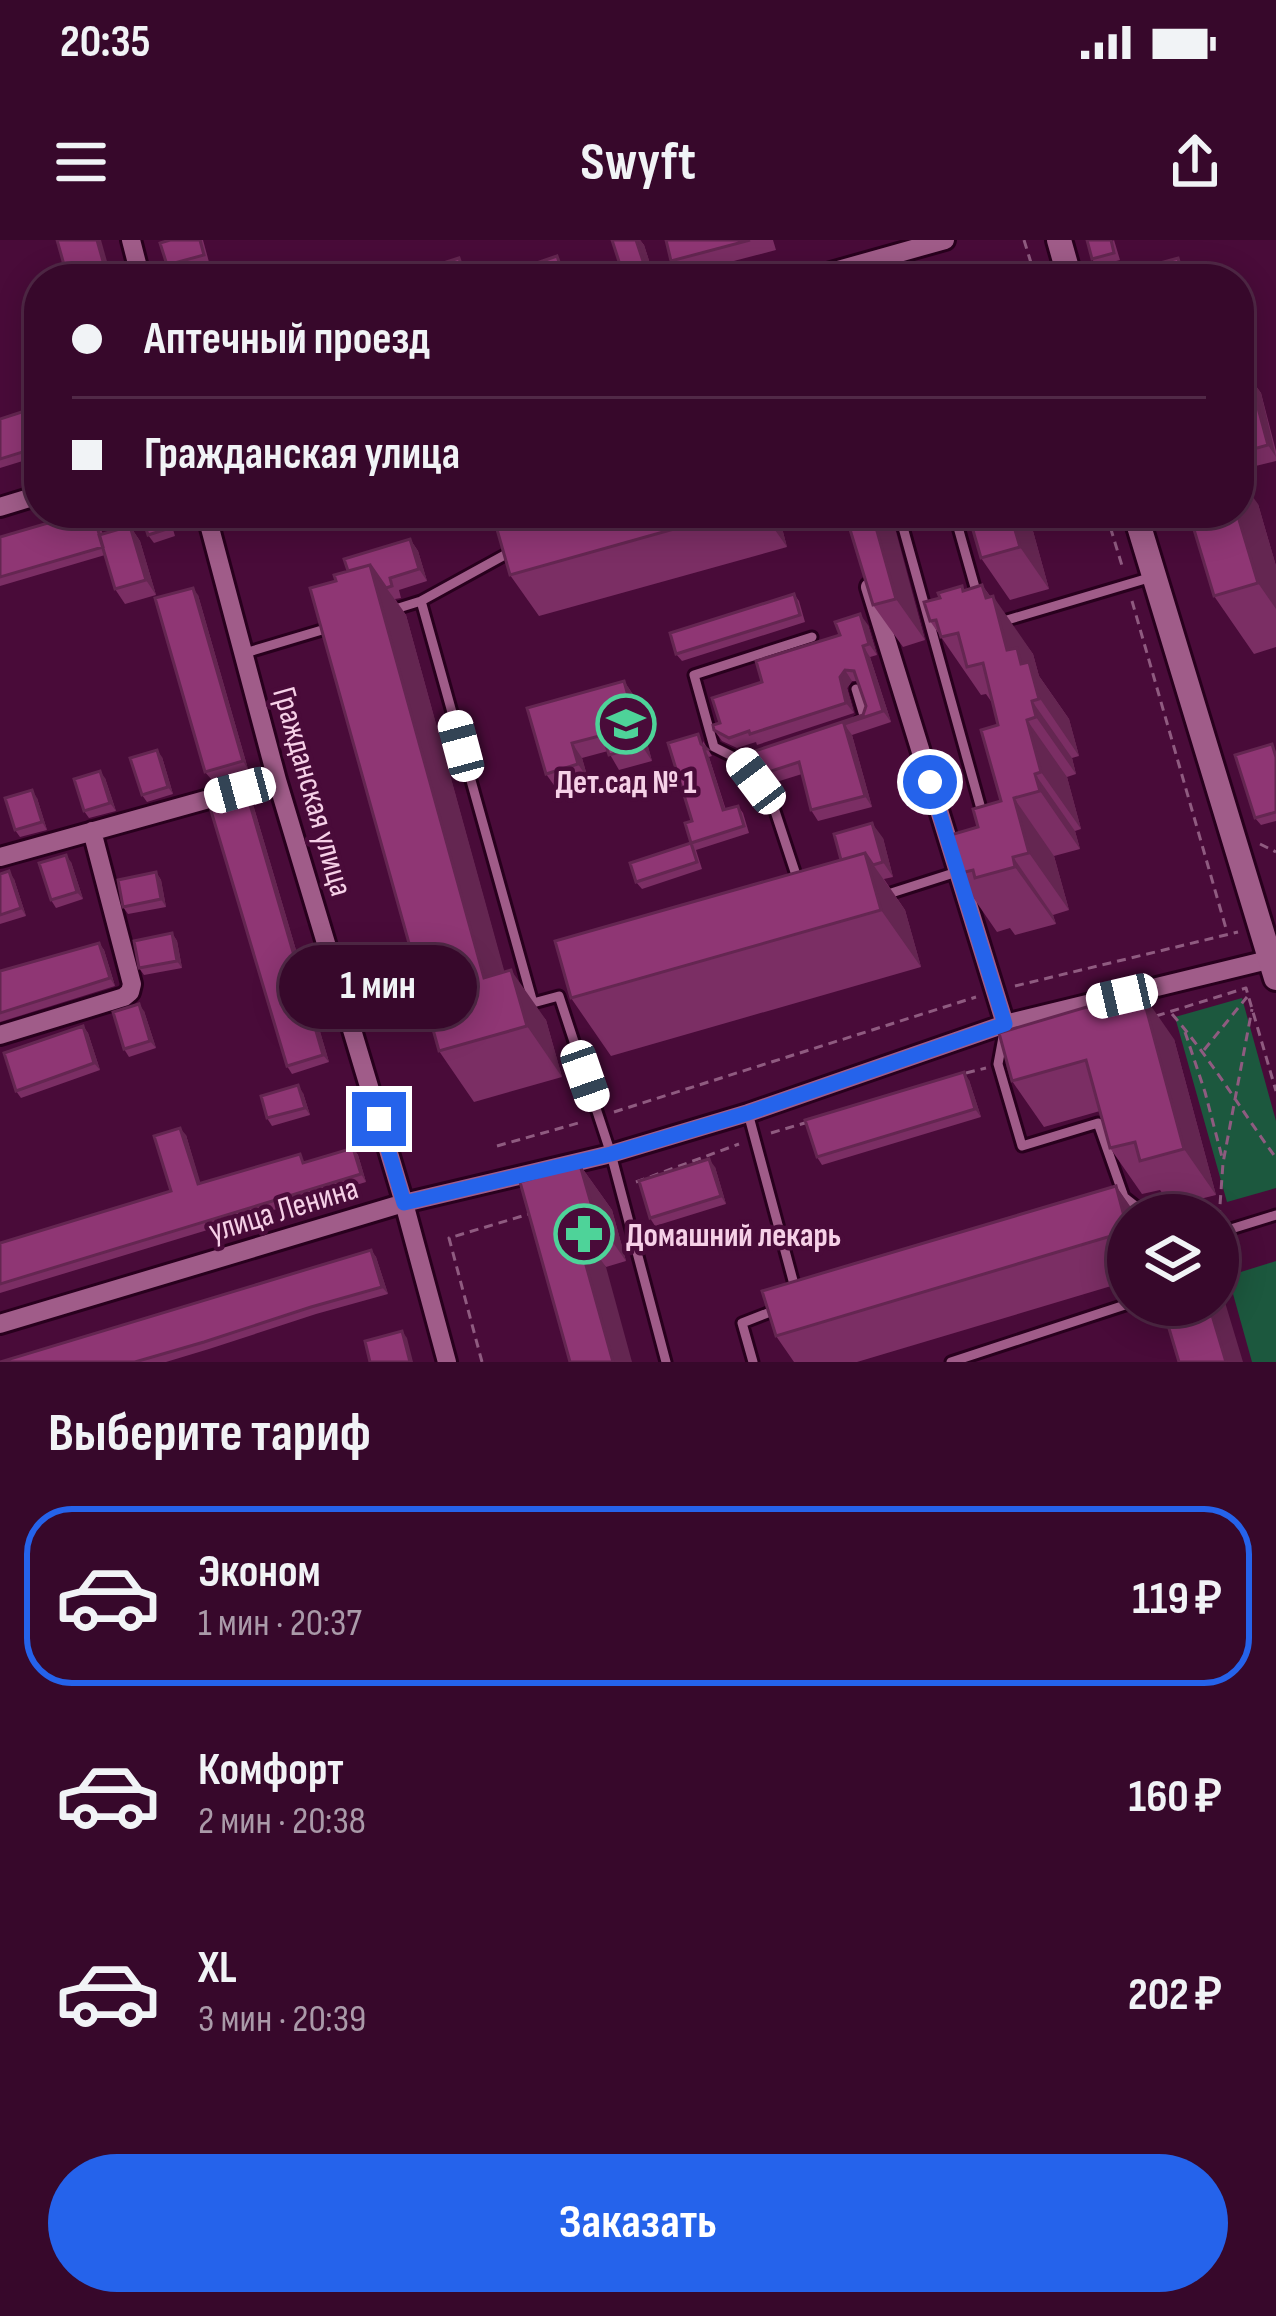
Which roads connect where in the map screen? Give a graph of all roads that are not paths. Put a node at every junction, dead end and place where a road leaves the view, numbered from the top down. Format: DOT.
graph roads {
  1 [pos="945,240"];
  2 [pos="881,258"];
  3 [pos="864,264"];
  4 [pos="883,264"];
  5 [pos="210,528"];
  6 [pos="903,528"];
  7 [pos="958,528"];
  8 [pos="1136,528"];
  9 [pos="524,547"];
  10 [pos="861,558"];
  11 [pos="1140,582"];
  12 [pos="421,601"];
  13 [pos="979,603"];
  14 [pos="376,614"];
  15 [pos="354,621"];
  16 [pos="986,626"];
  17 [pos="952,636"];
  18 [pos="812,638"];
  19 [pos="934,640"];
  20 [pos="244,654"];
  21 [pos="856,689"];
  22 [pos="844,726"];
  23 [pos="761,753"];
  24 [pos="740,760"];
  25 [pos="277,780"];
  26 [pos="92,832"];
  27 [pos="989,838"];
  28 [pos="0,857"];
  29 [pos="967,869"];
  30 [pos="803,898"];
  31 [pos="873,898"];
  32 [pos="1274,965"];
  33 [pos="573,992"];
  34 [pos="559,996"];
  35 [pos="1005,1024"];
  36 [pos="0,1035"];
  37 [pos="748,1113"];
  38 [pos="611,1154"];
  39 [pos="1123,1194"];
  40 [pos="404,1203"];
  41 [pos="1276,1215"];
  42 [pos="1239,1226"];
  43 [pos="1107,1311"];
  44 [pos="0,1324"];
  45 [pos="447,1362"];
  46 [pos="666,1362"];
  47 [pos="753,1362"];
  48 [pos="951,1362"];
  1 -- 2 [label="street"];
  2 -- 3 [label="street"];
  2 -- 4 [label="lane"];
  5 -- 20 [label="street, Гражданская улица"];
  6 -- 19 [label="lane"];
  7 -- 13 [label="lane"];
  8 -- 11 [label="street"];
  9 -- 12 [label="lane"];
  10 -- 29 [label="street"];
  11 -- 16 [label="lane"];
  11 -- 32 [label="street"];
  12 -- 14 [label="lane"];
  12 -- 34 [label="lane"];
  15 -- 20 [label="lane"];
  17 -- 19 [label="lane"];
  18 -- 24 [label="lane"];
  19 -- 27 [label="lane"];
  20 -- 25 [label="street, Гражданская улица"];
  21 -- 22 [label="lane"];
  23 -- 24 [label="lane"];
  24 -- 30 [label="lane"];
  25 -- 26 [label="street"];
  25 -- 40 [label="street, Гражданская улица"];
  26 -- 28 [label="street"];
  26 -- 36 [label="street"];
  29 -- 31 [label="lane"];
  29 -- 35 [label="street"];
  32 -- 35 [label="street, улица Ленина"];
  33 -- 34 [label="lane"];
  34 -- 38 [label="lane"];
  35 -- 37 [label="street, улица Ленина"];
  35 -- 39 [label="lane"];
  37 -- 38 [label="street, улица Ленина"];
  37 -- 47 [label="lane"];
  38 -- 40 [label="street, улица Ленина"];
  38 -- 46 [label="lane"];
  40 -- 44 [label="street, улица Ленина"];
  40 -- 45 [label="street, Гражданская улица"];
  41 -- 42 [label="lane"];
  43 -- 48 [label="lane"];
}
